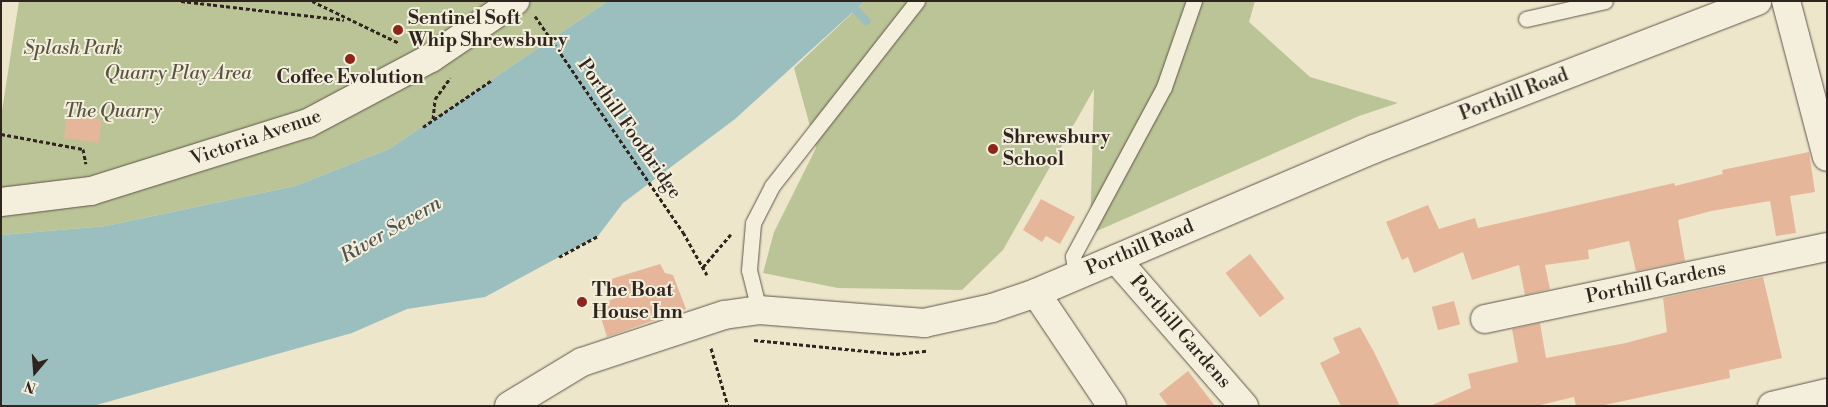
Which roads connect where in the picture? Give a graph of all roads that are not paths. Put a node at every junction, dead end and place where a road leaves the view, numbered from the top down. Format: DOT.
graph roads {
  1 [pos="917,1"];
  2 [pos="1194,1"];
  3 [pos="1605,1"];
  4 [pos="1757,1"];
  5 [pos="1786,1"];
  6 [pos="525,9"];
  7 [pos="1526,19"];
  8 [pos="1827,156"];
  9 [pos="1,202"];
  10 [pos="1827,247"];
  11 [pos="1116,259"];
  12 [pos="1076,275"];
  13 [pos="1036,293"];
  14 [pos="759,310"];
  15 [pos="1485,319"];
  16 [pos="1827,393"];
  17 [pos="516,404"];
  18 [pos="1112,406"];
  19 [pos="1244,406"];
  20 [pos="1772,406"];
  1 -- 14 [label="lane"];
  2 -- 12 [label="lane"];
  3 -- 7 [label="lane"];
  4 -- 11 [label="street, Porthill Road"];
  5 -- 8 [label="street"];
  6 -- 9 [label="street, Victoria Avenue"];
  10 -- 15 [label="street, Porthill Gardens"];
  11 -- 12 [label="street, Porthill Road"];
  11 -- 19 [label="street, Porthill Gardens"];
  12 -- 13 [label="street, Porthill Road"];
  13 -- 14 [label="street, Porthill Road"];
  13 -- 18 [label="street"];
  14 -- 17 [label="street, Porthill Road"];
  16 -- 20 [label="street"];
}
